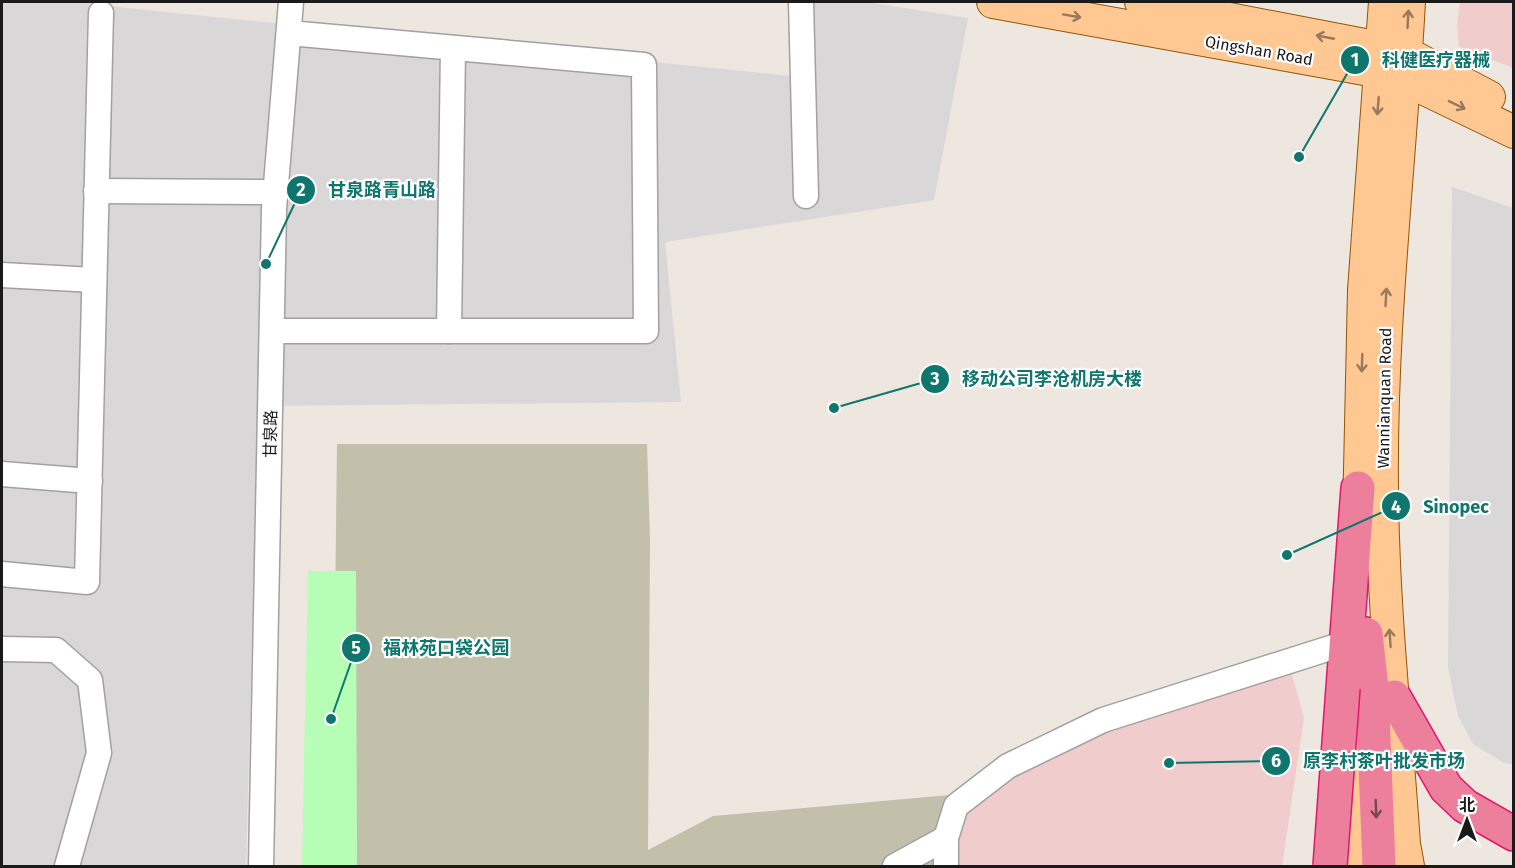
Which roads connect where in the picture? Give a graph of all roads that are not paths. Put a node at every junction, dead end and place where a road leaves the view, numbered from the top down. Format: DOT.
graph roads {
  1 [pos="291,2"];
  2 [pos="801,2"];
  3 [pos="993,2"];
  4 [pos="1141,2"];
  5 [pos="1385,2"];
  6 [pos="1408,2"];
  7 [pos="100,13"];
  8 [pos="289,33"];
  9 [pos="453,48"];
  10 [pos="1393,63"];
  11 [pos="1514,110"];
  12 [pos="1514,132"];
  13 [pos="96,191"];
  14 [pos="275,192"];
  15 [pos="806,196"];
  16 [pos="2,275"];
  17 [pos="94,279"];
  18 [pos="272,331"];
  19 [pos="449,331"];
  20 [pos="2,474"];
  21 [pos="90,481"];
  22 [pos="1358,488"];
  23 [pos="2,574"];
  24 [pos="1356,639"];
  25 [pos="2,649"];
  26 [pos="1343,688"];
  27 [pos="1394,697"];
  28 [pos="1514,834"];
  29 [pos="946,838"];
  30 [pos="67,867"];
  31 [pos="261,867"];
  32 [pos="895,867"];
  33 [pos="946,867"];
  34 [pos="1317,867"];
  35 [pos="1330,867"];
  36 [pos="1349,867"];
  37 [pos="1379,867"];
  38 [pos="1408,867"];
  1 -- 8 [label="street, 甘泉路"];
  2 -- 15 [label="street"];
  3 -- 10 [label="main road, Qingshan Road, one-way"];
  10 -- 4 [label="main road, Qingshan Road, one-way"];
  5 -- 10 [label="main road, Wannianquan Road"];
  10 -- 6 [label="main road, Wannianquan Road, one-way"];
  7 -- 13 [label="street"];
  8 -- 9 [label="street"];
  8 -- 14 [label="street, 甘泉路"];
  9 -- 19 [label="street"];
  9 -- 19 [label="street"];
  10 -- 11 [label="main road, Qingshan Road"];
  10 -- 12 [label="main road, Qingshan Road, one-way"];
  10 -- 22 [label="main road, Wannianquan Road, one-way"];
  27 -- 10 [label="main road, Wannianquan Road, one-way"];
  13 -- 14 [label="street"];
  13 -- 17 [label="street"];
  14 -- 18 [label="street, 甘泉路"];
  16 -- 17 [label="street"];
  17 -- 21 [label="street"];
  18 -- 19 [label="street"];
  18 -- 31 [label="street, 甘泉路"];
  20 -- 21 [label="street"];
  21 -- 23 [label="street"];
  22 -- 24 [label="highway"];
  24 -- 26 [label="highway"];
  24 -- 29 [label="street"];
  24 -- 36 [label="main road"];
  24 -- 37 [label="highway, one-way"];
  25 -- 30 [label="street"];
  26 -- 34 [label="street"];
  26 -- 35 [label="highway, bridge"];
  27 -- 28 [label="highway"];
  27 -- 38 [label="main road, Wannianquan Road"];
  29 -- 32 [label="street"];
  29 -- 33 [label="street"];
}
